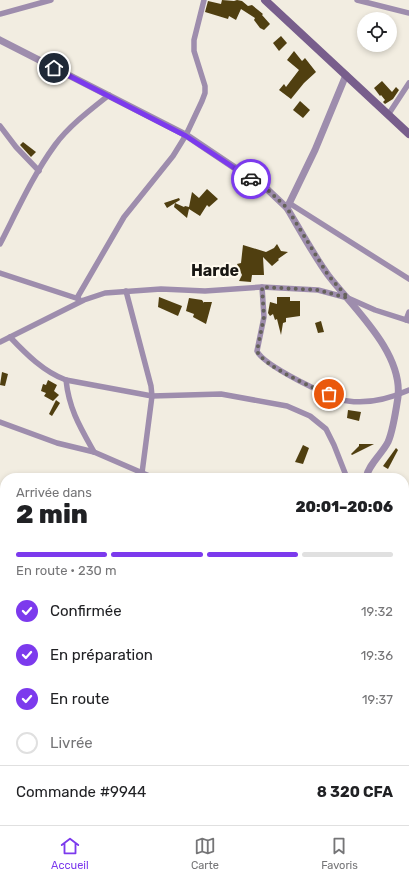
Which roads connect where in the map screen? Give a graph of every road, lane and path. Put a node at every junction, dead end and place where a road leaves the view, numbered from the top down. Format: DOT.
graph roads {
  1 [pos="51,0"];
  2 [pos="204,0"];
  3 [pos="265,0"];
  4 [pos="357,0"];
  5 [pos="409,12"];
  6 [pos="0,14"];
  7 [pos="0,40"];
  8 [pos="346,75"];
  9 [pos="409,83"];
  10 [pos="109,95"];
  11 [pos="388,115"];
  12 [pos="0,126"];
  13 [pos="409,134"];
  14 [pos="186,136"];
  15 [pos="39,171"];
  16 [pos="288,205"];
  17 [pos="0,244"];
  18 [pos="0,273"];
  19 [pos="409,279"];
  20 [pos="262,287"];
  21 [pos="126,292"];
  22 [pos="77,298"];
  23 [pos="348,298"];
  24 [pos="84,300"];
  25 [pos="409,312"];
  26 [pos="407,320"];
  27 [pos="10,337"];
  28 [pos="0,342"];
  29 [pos="66,380"];
  30 [pos="409,390"];
  31 [pos="398,395"];
  32 [pos="152,396"];
  33 [pos="0,422"];
  34 [pos="94,452"];
  35 [pos="142,473"];
  36 [pos="345,473"];
  37 [pos="368,473"];
  1 -- 6 [label="street"];
  2 -- 14 [label="street"];
  3 -- 8 [label="main road"];
  4 -- 5 [label="street"];
  7 -- 10 [label="street"];
  8 -- 11 [label="main road"];
  8 -- 16 [label="street"];
  9 -- 11 [label="street"];
  10 -- 14 [label="street"];
  10 -- 15 [label="street"];
  11 -- 13 [label="main road"];
  12 -- 15 [label="street"];
  14 -- 16 [label="street"];
  14 -- 22 [label="street"];
  15 -- 17 [label="street"];
  16 -- 19 [label="street"];
  16 -- 23 [label="street"];
  18 -- 22 [label="street"];
  20 -- 21 [label="street"];
  20 -- 23 [label="street"];
  20 -- 31 [label="street"];
  21 -- 24 [label="street"];
  21 -- 32 [label="street"];
  22 -- 24 [label="street"];
  23 -- 26 [label="street"];
  23 -- 31 [label="street"];
  24 -- 27 [label="street"];
  25 -- 26 [label="street"];
  27 -- 28 [label="street"];
  27 -- 29 [label="street"];
  29 -- 32 [label="street"];
  29 -- 34 [label="street"];
  30 -- 31 [label="street"];
  31 -- 37 [label="street"];
  32 -- 35 [label="street"];
  32 -- 36 [label="street"];
  33 -- 34 [label="street"];
  34 -- 35 [label="street"];
}
